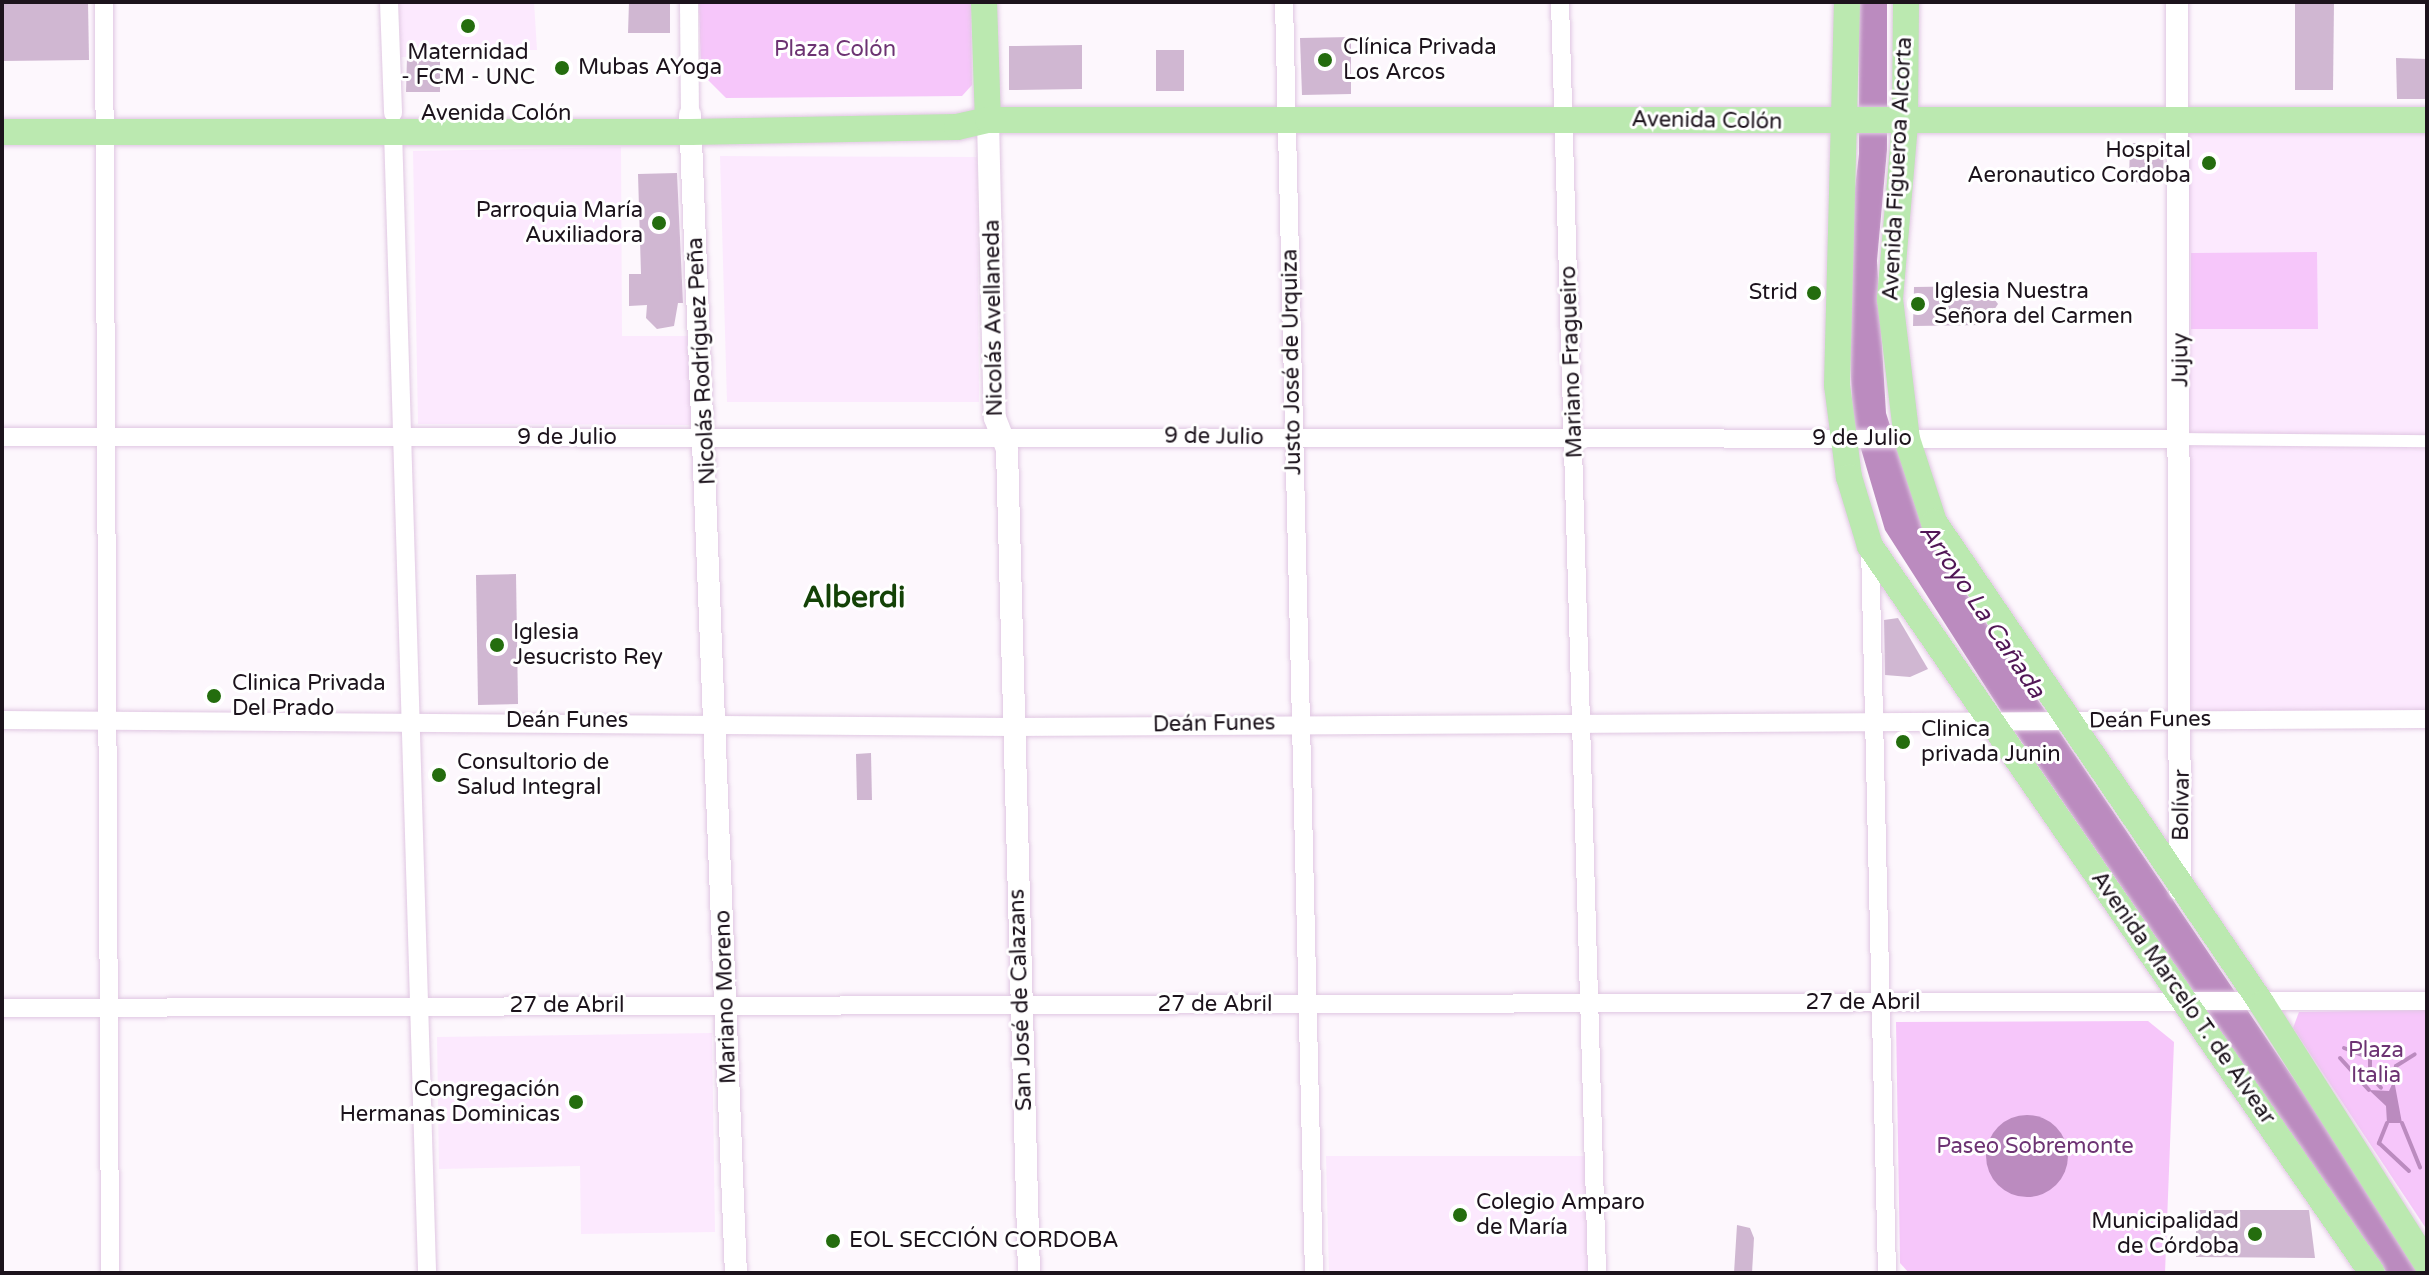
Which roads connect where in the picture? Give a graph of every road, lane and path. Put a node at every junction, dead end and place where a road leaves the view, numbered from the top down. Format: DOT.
graph roads {
  1 [pos="104,2"];
  2 [pos="389,2"];
  3 [pos="689,2"];
  4 [pos="984,2"];
  5 [pos="1284,2"];
  6 [pos="1560,2"];
  7 [pos="1847,2"];
  8 [pos="1906,2"];
  9 [pos="2177,2"];
  10 [pos="2,114"];
  11 [pos="1286,119"];
  12 [pos="1564,119"];
  13 [pos="988,120"];
  14 [pos="2427,120"];
  15 [pos="104,122"];
  16 [pos="393,122"];
  17 [pos="2179,122"];
  18 [pos="691,123"];
  19 [pos="1848,123"];
  20 [pos="1905,124"];
  21 [pos="2,132"];
  22 [pos="998,435"];
  23 [pos="2,437"];
  24 [pos="110,437"];
  25 [pos="400,438"];
  26 [pos="707,438"];
  27 [pos="1294,438"];
  28 [pos="1574,438"];
  29 [pos="1841,438"];
  30 [pos="1907,439"];
  31 [pos="2182,439"];
  32 [pos="2427,441"];
  33 [pos="1870,546"];
  34 [pos="2184,719"];
  35 [pos="2427,719"];
  36 [pos="2,720"];
  37 [pos="109,720"];
  38 [pos="411,720"];
  39 [pos="715,721"];
  40 [pos="1301,722"];
  41 [pos="1584,723"];
  42 [pos="1874,723"];
  43 [pos="1992,723"];
  44 [pos="2066,723"];
  45 [pos="1012,727"];
  46 [pos="2180,891"];
  47 [pos="2427,1001"];
  48 [pos="2187,1002"];
  49 [pos="1881,1003"];
  50 [pos="1310,1004"];
  51 [pos="1593,1004"];
  52 [pos="2262,1004"];
  53 [pos="727,1006"];
  54 [pos="111,1007"];
  55 [pos="419,1007"];
  56 [pos="2,1008"];
  57 [pos="1022,1008"];
  58 [pos="2427,1264"];
  59 [pos="110,1273"];
  60 [pos="427,1273"];
  61 [pos="736,1273"];
  62 [pos="1029,1273"];
  63 [pos="1314,1273"];
  64 [pos="1597,1273"];
  65 [pos="1887,1273"];
  66 [pos="2372,1273"];
  1 -- 15 [label="street"];
  2 -- 16 [label="street"];
  3 -- 18 [label="street, Nicolás Rodríguez Peña"];
  4 -- 13 [label="main road, Nicolás Avellaneda"];
  5 -- 11 [label="street, Justo José de Urquiza"];
  6 -- 12 [label="street, Mariano Fragueiro"];
  7 -- 19 [label="main road"];
  8 -- 20 [label="main road, Avenida Figueroa Alcorta"];
  9 -- 17 [label="street, Jujuy"];
  10 -- 15 [label="main road, Avenida Colón"];
  11 -- 12 [label="main road, Avenida Colón"];
  11 -- 13 [label="main road, Avenida Colón"];
  11 -- 27 [label="street, Justo José de Urquiza"];
  12 -- 19 [label="main road, Avenida Colón"];
  12 -- 28 [label="street, Mariano Fragueiro"];
  13 -- 18 [label="main road, Avenida Colón"];
  13 -- 22 [label="street, Nicolás Avellaneda"];
  14 -- 17 [label="main road, Avenida Colón"];
  15 -- 16 [label="main road, Avenida Colón"];
  15 -- 21 [label="main road, Avenida Colón"];
  15 -- 24 [label="street"];
  16 -- 18 [label="main road, Avenida Colón"];
  16 -- 25 [label="street"];
  17 -- 20 [label="main road, Avenida Colón"];
  17 -- 31 [label="street, Jujuy"];
  18 -- 26 [label="street, Nicolás Rodríguez Peña"];
  19 -- 20 [label="main road, Avenida Colón"];
  19 -- 29 [label="main road"];
  20 -- 30 [label="main road, Avenida Figueroa Alcorta"];
  22 -- 26 [label="street, 9 de Julio"];
  22 -- 27 [label="street, 9 de Julio"];
  22 -- 45 [label="street, Nicolás Avellaneda"];
  23 -- 24 [label="street, 9 de Julio"];
  24 -- 25 [label="street, 9 de Julio"];
  24 -- 37 [label="street"];
  25 -- 26 [label="street, 9 de Julio"];
  25 -- 38 [label="street"];
  26 -- 39 [label="street, Nicolás Rodríguez Peña"];
  27 -- 28 [label="street, 9 de Julio"];
  27 -- 40 [label="street, Justo José de Urquiza"];
  28 -- 29 [label="street, 9 de Julio"];
  28 -- 41 [label="street, Mariano Fragueiro"];
  29 -- 30 [label="street, 9 de Julio"];
  29 -- 33 [label="main road"];
  30 -- 31 [label="street, 9 de Julio"];
  30 -- 44 [label="main road, Avenida Figueroa Alcorta"];
  31 -- 32 [label="street, 9 de Julio"];
  31 -- 34 [label="street, Jujuy"];
  33 -- 42 [label="street"];
  33 -- 43 [label="main road"];
  34 -- 35 [label="street, Deán Funes"];
  34 -- 44 [label="street, Deán Funes"];
  34 -- 46 [label="street, Bolívar"];
  36 -- 37 [label="street, Deán Funes"];
  37 -- 38 [label="street, Deán Funes"];
  37 -- 54 [label="street"];
  38 -- 39 [label="street, Deán Funes"];
  38 -- 55 [label="street"];
  39 -- 45 [label="street, Deán Funes"];
  39 -- 53 [label="street, Mariano Moreno"];
  40 -- 41 [label="street, Deán Funes"];
  40 -- 45 [label="street, Deán Funes"];
  40 -- 50 [label="street, Justo José de Urquiza"];
  41 -- 42 [label="street, Deán Funes"];
  41 -- 51 [label="street, Mariano Fragueiro"];
  42 -- 43 [label="street, Deán Funes"];
  42 -- 49 [label="street"];
  43 -- 44 [label="street, Deán Funes"];
  43 -- 48 [label="main road, Avenida Marcelo T. de Alvear"];
  44 -- 46 [label="main road"];
  45 -- 57 [label="street, San José de Calazans"];
  46 -- 52 [label="main road"];
  47 -- 52 [label="street, 27 de Abril"];
  48 -- 49 [label="street, 27 de Abril"];
  48 -- 52 [label="street, 27 de Abril"];
  48 -- 66 [label="main road, Avenida Marcelo T. de Alvear"];
  49 -- 51 [label="street, 27 de Abril"];
  49 -- 65 [label="street"];
  50 -- 51 [label="street, 27 de Abril"];
  50 -- 57 [label="street, 27 de Abril"];
  50 -- 63 [label="street, Justo José de Urquiza"];
  51 -- 64 [label="street, Mariano Fragueiro"];
  52 -- 58 [label="main road"];
  53 -- 55 [label="street, 27 de Abril"];
  53 -- 57 [label="street, 27 de Abril"];
  53 -- 61 [label="street, Mariano Moreno"];
  54 -- 55 [label="street, 27 de Abril"];
  54 -- 56 [label="street, 27 de Abril"];
  54 -- 59 [label="street"];
  55 -- 60 [label="street"];
  57 -- 62 [label="street, San José de Calazans"];
}
